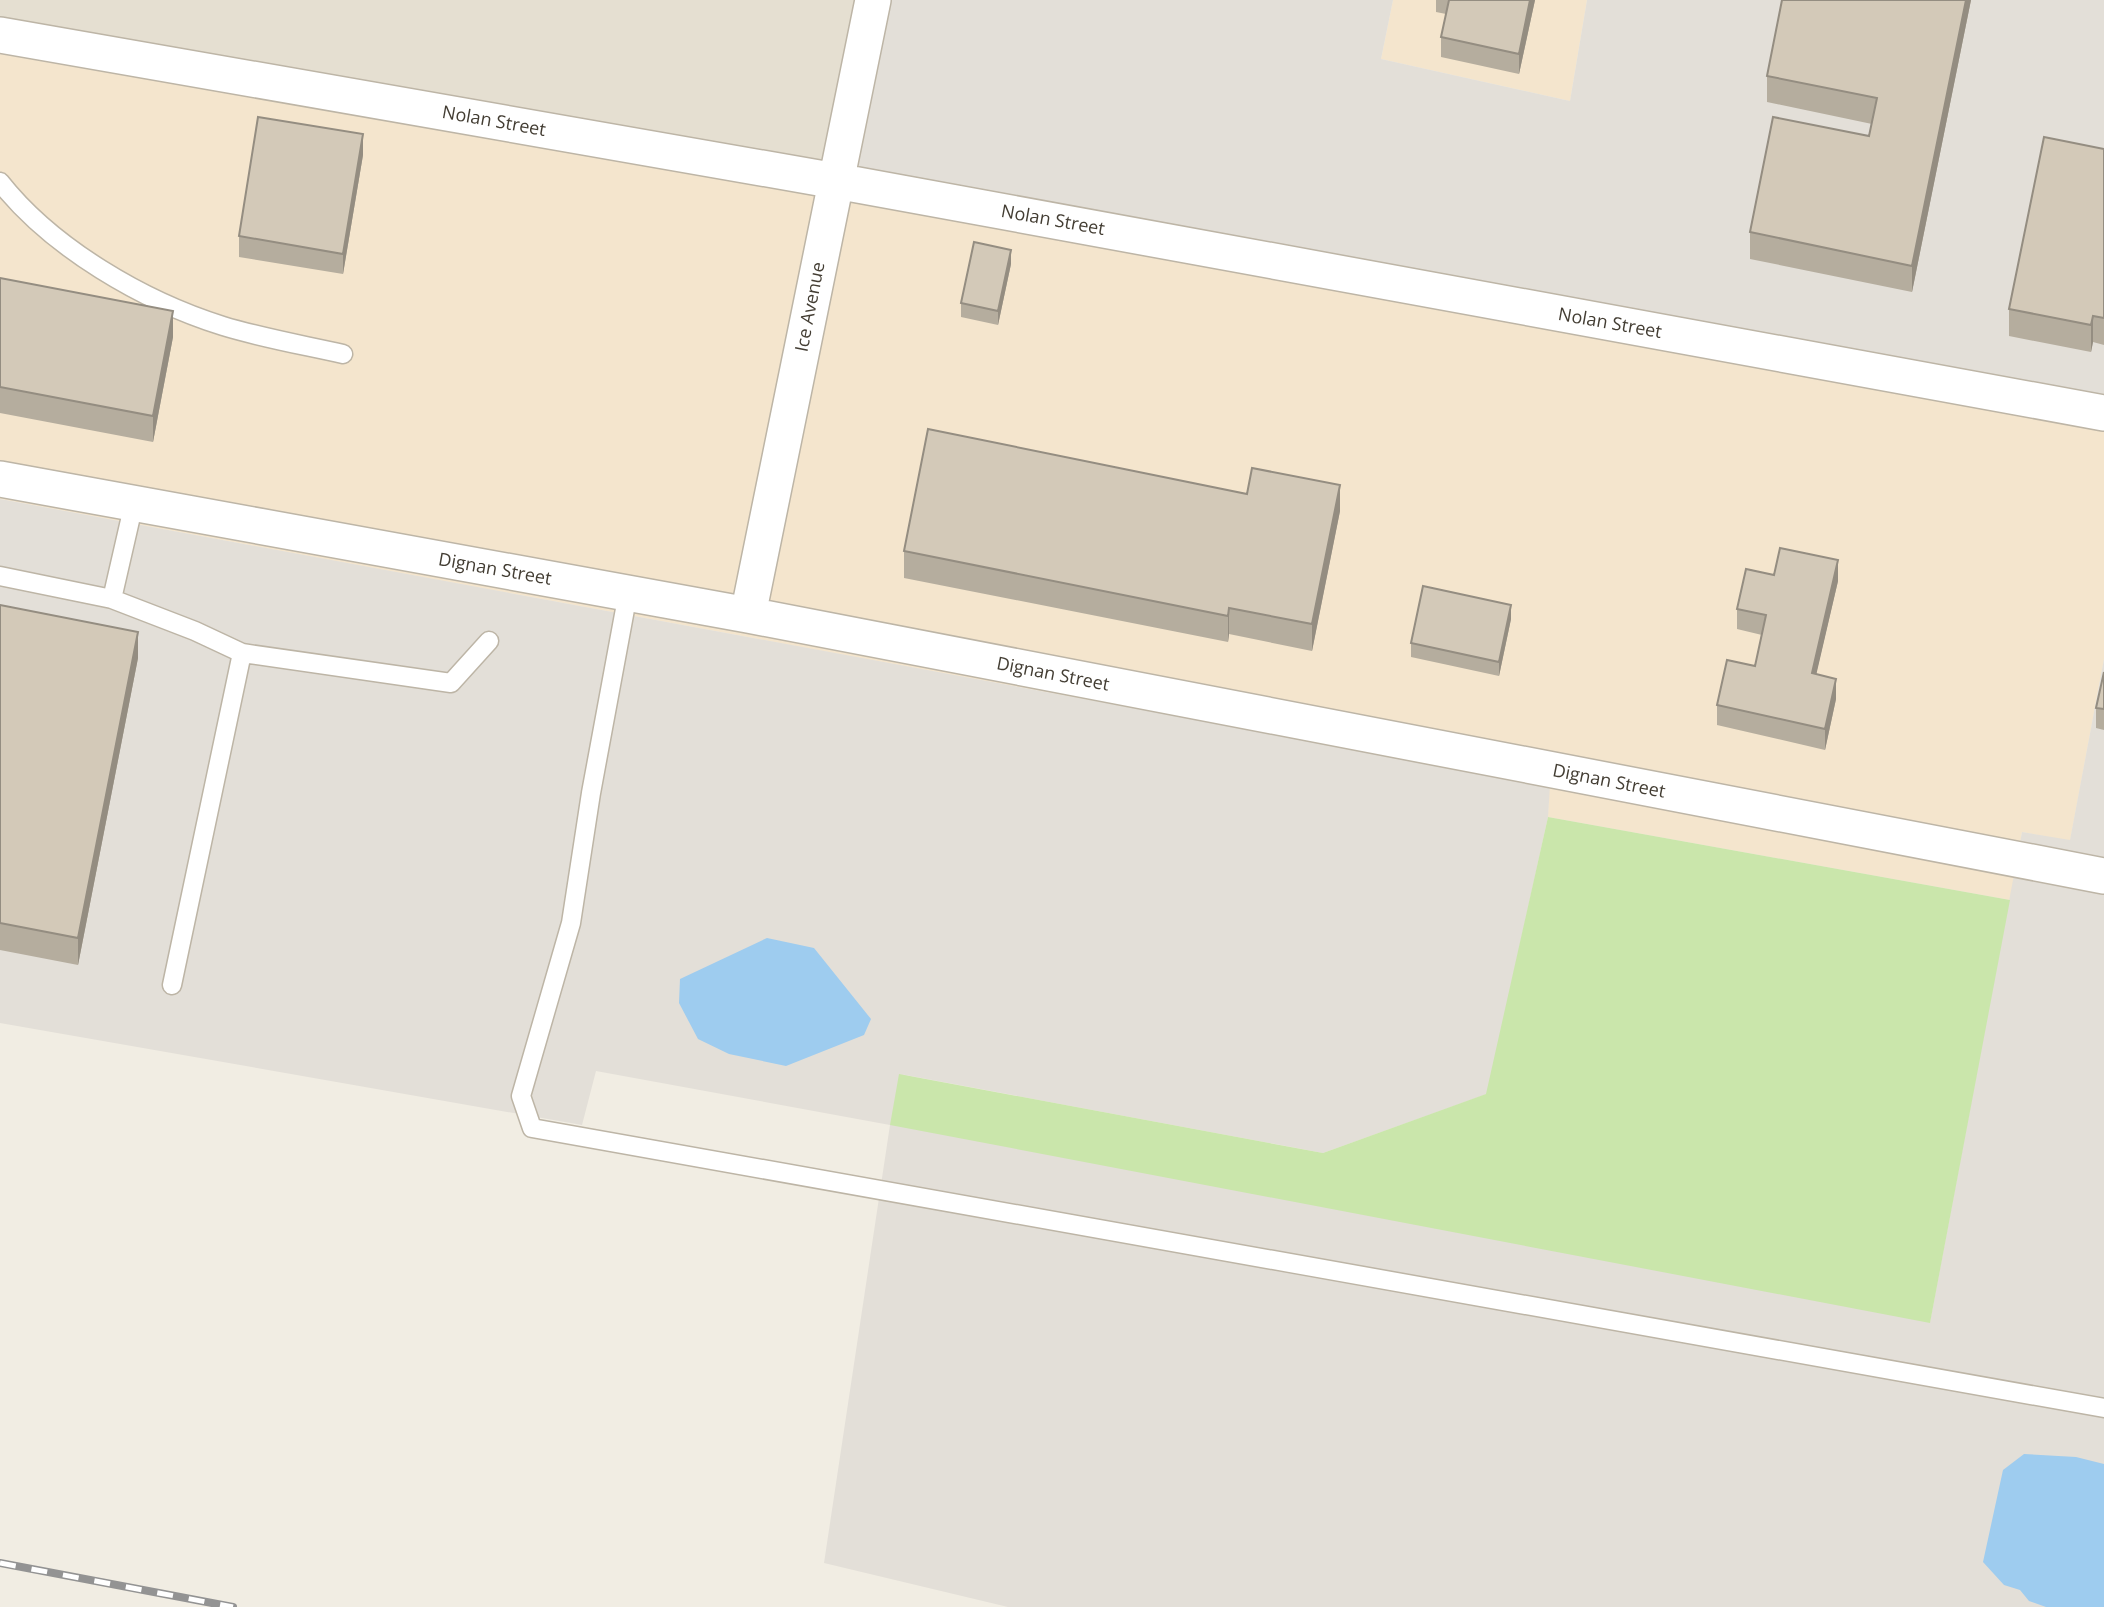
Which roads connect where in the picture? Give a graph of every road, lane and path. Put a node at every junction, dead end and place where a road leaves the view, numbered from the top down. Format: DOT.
graph roads {
  1 [pos="873,0"];
  2 [pos="0,35"];
  3 [pos="835,181"];
  4 [pos="0,182"];
  5 [pos="343,354"];
  6 [pos="2104,413"];
  7 [pos="0,479"];
  8 [pos="134,503"];
  9 [pos="0,576"];
  10 [pos="628,593"];
  11 [pos="111,598"];
  12 [pos="748,615"];
  13 [pos="489,641"];
  14 [pos="242,653"];
  15 [pos="2104,876"];
  16 [pos="173,985"];
  17 [pos="2104,1408"];
  1 -- 3 [label="street, Ice Avenue"];
  2 -- 3 [label="street, Nolan Street"];
  3 -- 6 [label="street, Nolan Street"];
  3 -- 12 [label="street, Ice Avenue"];
  4 -- 5 [label="lane"];
  7 -- 8 [label="street, Dignan Street"];
  8 -- 10 [label="street, Dignan Street"];
  8 -- 11 [label="lane"];
  9 -- 11 [label="lane"];
  10 -- 12 [label="street, Dignan Street"];
  10 -- 17 [label="lane"];
  11 -- 14 [label="lane"];
  12 -- 15 [label="street, Dignan Street"];
  13 -- 14 [label="lane"];
  14 -- 16 [label="lane"];
}
